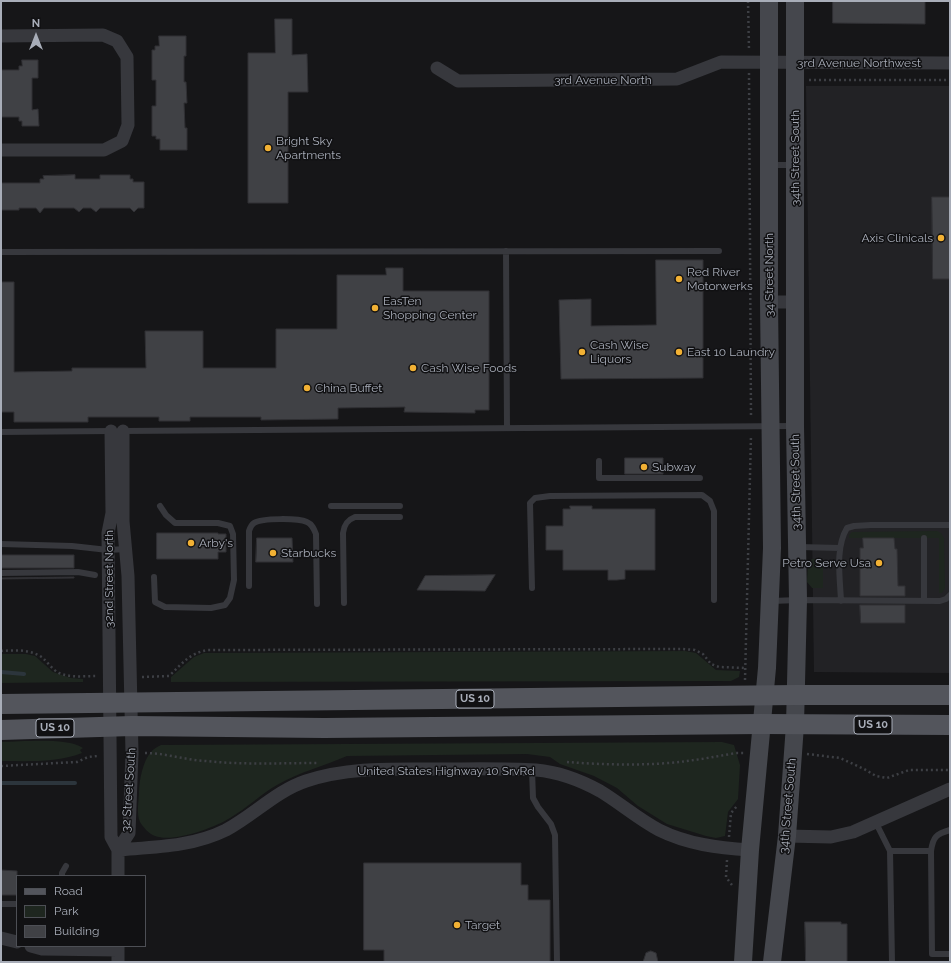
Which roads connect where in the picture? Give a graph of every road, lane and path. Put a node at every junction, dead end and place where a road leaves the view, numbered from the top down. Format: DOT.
graph roads {
  1 [pos="748,1"];
  2 [pos="769,1"];
  3 [pos="795,1"];
  4 [pos="1,36"];
  5 [pos="749,62"];
  6 [pos="950,63"];
  7 [pos="437,68"];
  8 [pos="768,71"];
  9 [pos="795,71"];
  10 [pos="749,80"];
  11 [pos="950,80"];
  12 [pos="1,150"];
  13 [pos="795,164"];
  14 [pos="769,165"];
  15 [pos="506,251"];
  16 [pos="718,251"];
  17 [pos="1,252"];
  18 [pos="769,302"];
  19 [pos="795,302"];
  20 [pos="770,425"];
  21 [pos="751,426"];
  22 [pos="795,426"];
  23 [pos="507,428"];
  24 [pos="117,431"];
  25 [pos="1,432"];
  26 [pos="599,461"];
  27 [pos="700,478"];
  28 [pos="160,506"];
  29 [pos="331,506"];
  30 [pos="400,506"];
  31 [pos="400,517"];
  32 [pos="950,525"];
  33 [pos="950,529"];
  34 [pos="924,538"];
  35 [pos="1,544"];
  36 [pos="797,547"];
  37 [pos="840,548"];
  38 [pos="126,549"];
  39 [pos="108,550"];
  40 [pos="1,573"];
  41 [pos="95,575"];
  42 [pos="154,577"];
  43 [pos="249,586"];
  44 [pos="532,588"];
  45 [pos="950,595"];
  46 [pos="714,600"];
  47 [pos="798,600"];
  48 [pos="841,601"];
  49 [pos="924,601"];
  50 [pos="770,602"];
  51 [pos="317,604"];
  52 [pos="344,604"];
  53 [pos="1,650"];
  54 [pos="109,677"];
  55 [pos="131,677"];
  56 [pos="795,695"];
  57 [pos="950,695"];
  58 [pos="764,696"];
  59 [pos="109,703"];
  60 [pos="132,703"];
  61 [pos="1,704"];
  62 [pos="761,724"];
  63 [pos="795,725"];
  64 [pos="950,725"];
  65 [pos="132,726"];
  66 [pos="109,727"];
  67 [pos="1,730"];
  68 [pos="816,754"];
  69 [pos="110,755"];
  70 [pos="1,766"];
  71 [pos="532,770"];
  72 [pos="950,770"];
  73 [pos="950,789"];
  74 [pos="876,823"];
  75 [pos="950,830"];
  76 [pos="787,836"];
  77 [pos="118,850"];
  78 [pos="750,850"];
  79 [pos="890,851"];
  80 [pos="931,851"];
  81 [pos="66,866"];
  82 [pos="62,875"];
  83 [pos="118,875"];
  84 [pos="1,904"];
  85 [pos="16,904"];
  86 [pos="1,938"];
  87 [pos="16,942"];
  88 [pos="35,947"];
  89 [pos="118,953"];
  90 [pos="950,954"];
  91 [pos="557,962"];
  92 [pos="743,962"];
  93 [pos="772,962"];
  94 [pos="892,962"];
  1 -- 5 [label="path"];
  2 -- 8 [label="main road, 34 Street North"];
  3 -- 9 [label="main road, 34th Street South"];
  4 -- 12 [label="street"];
  5 -- 7 [label="street, 3rd Avenue North"];
  5 -- 8 [label="street, 3rd Avenue North"];
  5 -- 10 [label="path"];
  6 -- 9 [label="street, 3rd Avenue Northwest"];
  8 -- 9 [label="street, 3rd Avenue Northwest"];
  8 -- 10 [label="path"];
  8 -- 14 [label="main road, 34 Street North"];
  9 -- 11 [label="path"];
  9 -- 13 [label="main road, 34th Street South"];
  10 -- 21 [label="path"];
  13 -- 14 [label="lane"];
  13 -- 19 [label="main road, 34th Street South"];
  14 -- 18 [label="main road, 34 Street North"];
  15 -- 16 [label="lane"];
  15 -- 17 [label="lane"];
  15 -- 23 [label="lane"];
  18 -- 19 [label="street"];
  18 -- 20 [label="main road, 34 Street North"];
  19 -- 22 [label="main road, 34th Street South"];
  20 -- 21 [label="lane"];
  20 -- 22 [label="lane"];
  20 -- 50 [label="main road, 34 Street North"];
  21 -- 23 [label="lane"];
  21 -- 55 [label="path"];
  22 -- 36 [label="main road, 34th Street South"];
  23 -- 24 [label="lane"];
  24 -- 25 [label="lane"];
  24 -- 38 [label="street, 32nd Street North"];
  24 -- 39 [label="street, 32nd Street North"];
  26 -- 27 [label="lane"];
  28 -- 42 [label="lane"];
  29 -- 30 [label="lane"];
  31 -- 52 [label="lane"];
  32 -- 33 [label="lane"];
  32 -- 37 [label="lane"];
  34 -- 49 [label="lane"];
  35 -- 39 [label="lane"];
  36 -- 37 [label="lane"];
  36 -- 47 [label="main road, 34th Street South"];
  37 -- 48 [label="lane"];
  38 -- 39 [label="lane"];
  38 -- 55 [label="street, 32nd Street North"];
  39 -- 54 [label="street, 32nd Street North"];
  40 -- 41 [label="lane"];
  43 -- 51 [label="lane"];
  44 -- 46 [label="lane"];
  45 -- 49 [label="lane"];
  47 -- 48 [label="lane"];
  47 -- 50 [label="lane"];
  47 -- 56 [label="main road, 34th Street South"];
  48 -- 49 [label="lane"];
  50 -- 58 [label="main road"];
  53 -- 54 [label="path"];
  54 -- 59 [label="street, 32nd Street North"];
  55 -- 60 [label="street, 32nd Street North"];
  56 -- 57 [label="main road, US 10"];
  56 -- 58 [label="main road, US 10"];
  56 -- 63 [label="main road, 34th Street South"];
  58 -- 60 [label="main road, US 10"];
  58 -- 62 [label="main road"];
  59 -- 60 [label="main road, US 10"];
  59 -- 61 [label="main road, US 10"];
  59 -- 66 [label="street, 32nd Street North"];
  60 -- 65 [label="street, 32nd Street North"];
  62 -- 63 [label="main road, US 10"];
  62 -- 65 [label="main road, US 10"];
  62 -- 78 [label="main road"];
  63 -- 64 [label="main road, US 10"];
  63 -- 76 [label="main road, 34th Street South"];
  65 -- 66 [label="main road, US 10"];
  65 -- 77 [label="street, 32 Street South"];
  66 -- 67 [label="main road, US 10"];
  66 -- 69 [label="street, 32nd Street North"];
  68 -- 72 [label="path"];
  69 -- 70 [label="path"];
  69 -- 77 [label="street, 32nd Street North"];
  71 -- 77 [label="street, United States Highway 10 SrvRd"];
  71 -- 78 [label="street, United States Highway 10 SrvRd"];
  71 -- 91 [label="lane"];
  73 -- 74 [label="street"];
  74 -- 76 [label="street"];
  74 -- 79 [label="lane"];
  75 -- 80 [label="lane"];
  76 -- 93 [label="main road, 34th Street South"];
  77 -- 83 [label="street"];
  78 -- 92 [label="main road"];
  79 -- 80 [label="lane"];
  79 -- 94 [label="lane"];
  80 -- 90 [label="lane"];
  81 -- 82 [label="lane"];
  84 -- 85 [label="lane"];
  86 -- 87 [label="street"];
  88 -- 89 [label="street"];
}
